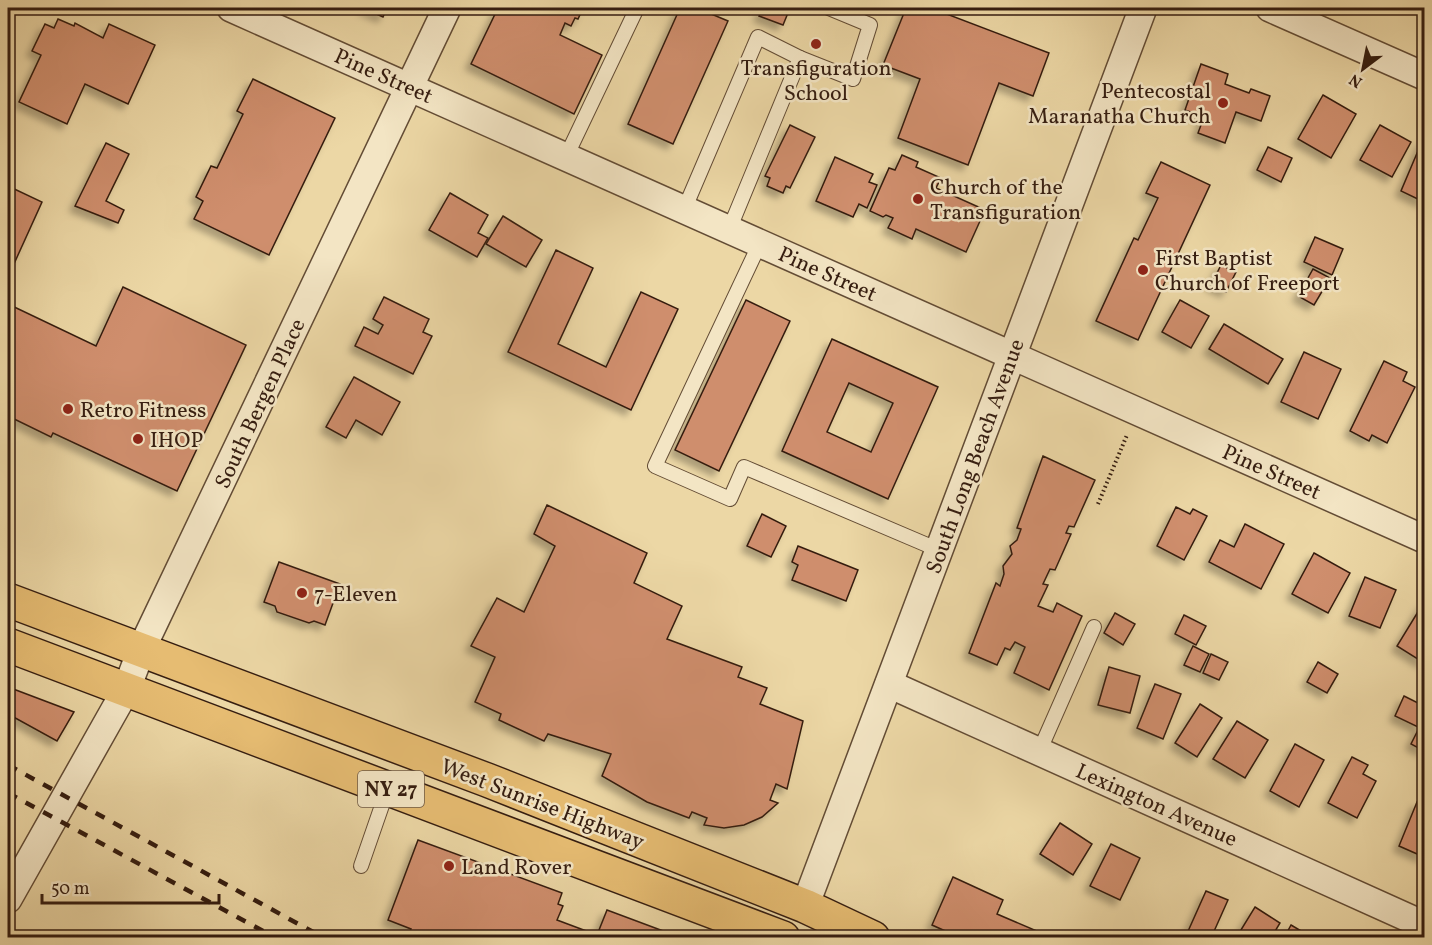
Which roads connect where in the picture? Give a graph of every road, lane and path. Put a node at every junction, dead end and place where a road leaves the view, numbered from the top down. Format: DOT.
graph roads {
  1 [pos="231,8"];
  2 [pos="447,8"];
  3 [pos="637,8"];
  4 [pos="829,8"];
  5 [pos="1143,8"];
  6 [pos="1270,8"];
  7 [pos="800,58"];
  8 [pos="1425,76"];
  9 [pos="409,87"];
  10 [pos="566,157"];
  11 [pos="684,210"];
  12 [pos="729,230"];
  13 [pos="760,243"];
  14 [pos="1011,355"];
  15 [pos="1128,435"];
  16 [pos="1098,504"];
  17 [pos="1425,539"];
  18 [pos="939,550"];
  19 [pos="8,600"];
  20 [pos="1094,627"];
  21 [pos="8,645"];
  22 [pos="142,648"];
  23 [pos="889,684"];
  24 [pos="127,688"];
  25 [pos="1039,752"];
  26 [pos="388,788"];
  27 [pos="361,866"];
  28 [pos="8,899"];
  29 [pos="805,906"];
  30 [pos="1425,925"];
  31 [pos="783,938"];
  32 [pos="873,938"];
  1 -- 9 [label="street, Pine Street"];
  2 -- 9 [label="street, South Bergen Place"];
  3 -- 10 [label="lane"];
  4 -- 7 [label="lane"];
  5 -- 14 [label="street, South Long Beach Avenue"];
  6 -- 8 [label="street"];
  7 -- 11 [label="lane"];
  7 -- 12 [label="lane"];
  9 -- 10 [label="street, Pine Street"];
  9 -- 22 [label="street, South Bergen Place"];
  10 -- 11 [label="street, Pine Street"];
  11 -- 12 [label="street, Pine Street"];
  12 -- 13 [label="street, Pine Street"];
  13 -- 14 [label="street, Pine Street"];
  13 -- 18 [label="lane"];
  14 -- 17 [label="street, Pine Street"];
  14 -- 18 [label="street, South Long Beach Avenue"];
  15 -- 16 [label="path"];
  18 -- 23 [label="street, South Long Beach Avenue"];
  19 -- 22 [label="highway, West Sunrise Highway / NY 27"];
  20 -- 25 [label="lane"];
  21 -- 24 [label="highway, West Sunrise Highway / NY 27"];
  22 -- 24 [label="street, South Bergen Place"];
  22 -- 29 [label="highway, West Sunrise Highway / NY 27"];
  23 -- 25 [label="street, Lexington Avenue"];
  23 -- 29 [label="street, South Long Beach Avenue"];
  24 -- 26 [label="highway, West Sunrise Highway / NY 27"];
  24 -- 28 [label="street, South Bergen Place"];
  25 -- 30 [label="street, Lexington Avenue"];
  26 -- 27 [label="lane"];
  26 -- 31 [label="highway, West Sunrise Highway / NY 27"];
  29 -- 32 [label="highway, West Sunrise Highway / NY 27"];
}
